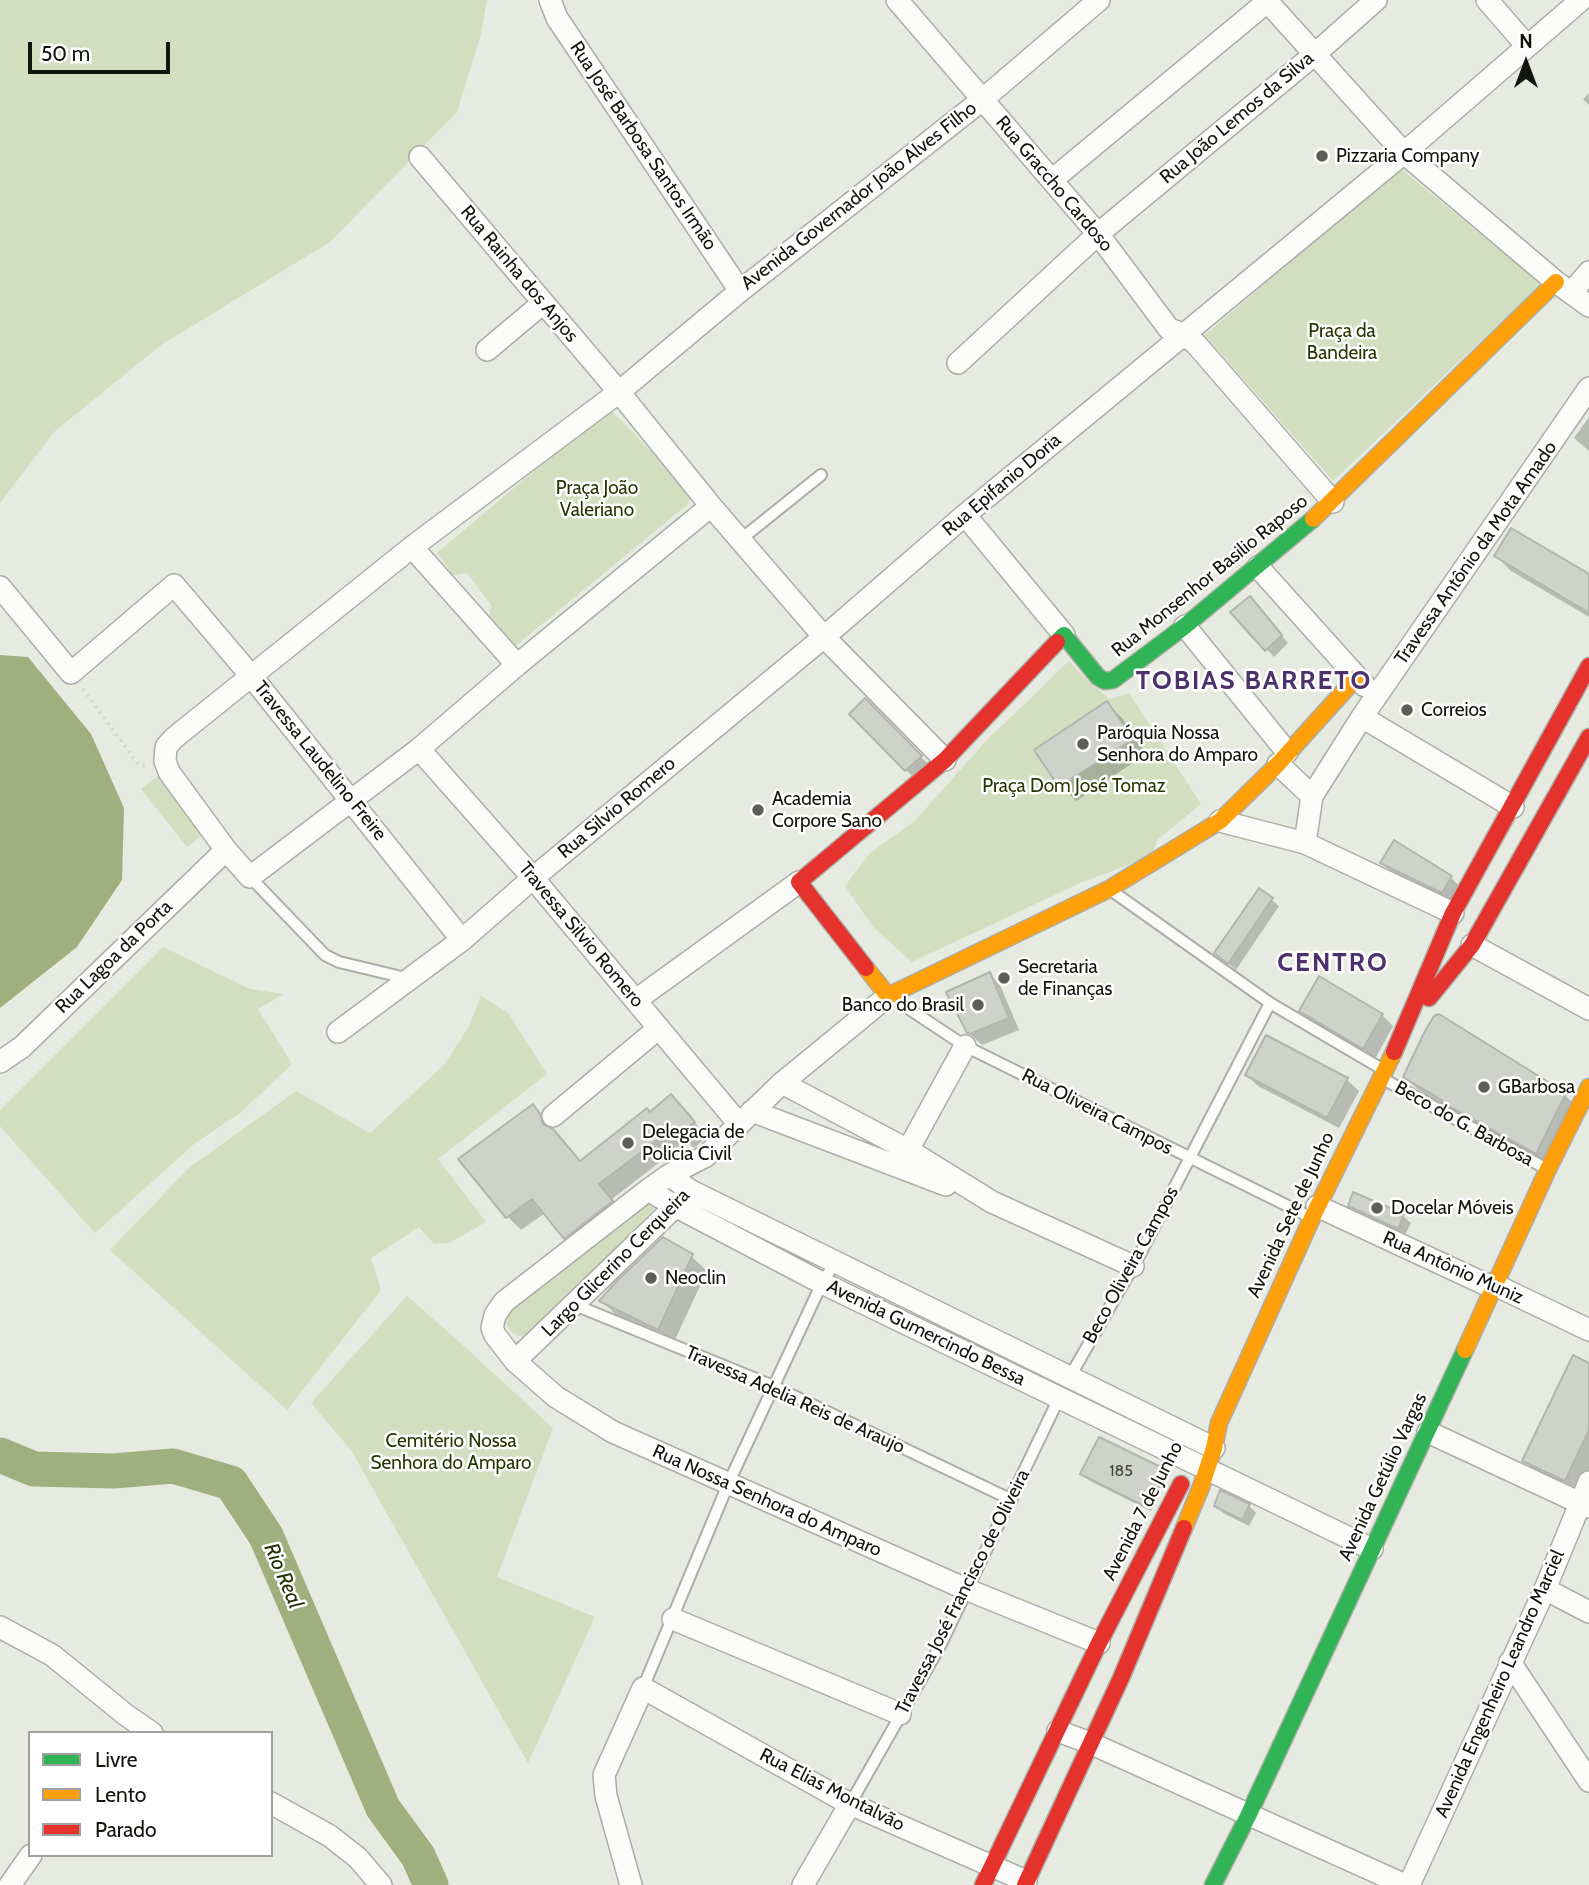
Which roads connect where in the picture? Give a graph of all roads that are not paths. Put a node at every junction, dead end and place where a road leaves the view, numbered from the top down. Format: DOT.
graph roads {
  1 [pos="550,0"];
  2 [pos="897,0"];
  3 [pos="1099,0"];
  4 [pos="1376,0"];
  5 [pos="1487,0"];
  6 [pos="1581,0"];
  7 [pos="1266,1"];
  8 [pos="1527,46"];
  9 [pos="1315,54"];
  10 [pos="982,100"];
  11 [pos="1404,153"];
  12 [pos="420,157"];
  13 [pos="1052,180"];
  14 [pos="1098,234"];
  15 [pos="1589,272"];
  16 [pos="1564,287"];
  17 [pos="740,291"];
  18 [pos="543,303"];
  19 [pos="1589,306"];
  20 [pos="1183,334"];
  21 [pos="487,350"];
  22 [pos="958,363"];
  23 [pos="1589,388"];
  24 [pos="619,392"];
  25 [pos="821,475"];
  26 [pos="1332,502"];
  27 [pos="711,506"];
  28 [pos="965,515"];
  29 [pos="740,540"];
  30 [pos="412,547"];
  31 [pos="1258,567"];
  32 [pos="0,587"];
  33 [pos="1185,626"];
  34 [pos="1064,635"];
  35 [pos="824,637"];
  36 [pos="517,665"];
  37 [pos="1589,666"];
  38 [pos="252,677"];
  39 [pos="1356,678"];
  40 [pos="1377,696"];
  41 [pos="1362,717"];
  42 [pos="1589,737"];
  43 [pos="419,749"];
  44 [pos="1282,758"];
  45 [pos="945,760"];
  46 [pos="1312,796"];
  47 [pos="352,800"];
  48 [pos="1513,807"];
  49 [pos="1220,821"];
  50 [pos="1305,843"];
  51 [pos="226,850"];
  52 [pos="250,877"];
  53 [pos="533,878"];
  54 [pos="799,882"];
  55 [pos="1109,889"];
  56 [pos="1453,913"];
  57 [pos="463,940"];
  58 [pos="1472,945"];
  59 [pos="410,979"];
  60 [pos="888,996"];
  61 [pos="636,1000"];
  62 [pos="1270,1003"];
  63 [pos="1589,1009"];
  64 [pos="1406,1027"];
  65 [pos="659,1028"];
  66 [pos="338,1032"];
  67 [pos="965,1046"];
  68 [pos="0,1062"];
  69 [pos="1382,1074"];
  70 [pos="782,1083"];
  71 [pos="1589,1087"];
  72 [pos="553,1116"];
  73 [pos="745,1118"];
  74 [pos="908,1150"];
  75 [pos="706,1156"];
  76 [pos="1190,1158"];
  77 [pos="1548,1169"];
  78 [pos="669,1175"];
  79 [pos="648,1189"];
  80 [pos="691,1191"];
  81 [pos="992,1202"];
  82 [pos="674,1206"];
  83 [pos="1314,1212"];
  84 [pos="835,1261"];
  85 [pos="1133,1266"];
  86 [pos="822,1283"];
  87 [pos="1492,1291"];
  88 [pos="504,1301"];
  89 [pos="576,1305"];
  90 [pos="1589,1330"];
  91 [pos="515,1361"];
  92 [pos="1069,1378"];
  93 [pos="773,1386"];
  94 [pos="1059,1399"];
  95 [pos="1219,1423"];
  96 [pos="1429,1432"];
  97 [pos="1204,1455"];
  98 [pos="729,1482"];
  99 [pos="1589,1482"];
  100 [pos="1012,1500"];
  101 [pos="1585,1504"];
  102 [pos="1372,1549"];
  103 [pos="1545,1589"];
  104 [pos="968,1590"];
  105 [pos="1589,1612"];
  106 [pos="673,1619"];
  107 [pos="0,1627"];
  108 [pos="1099,1643"];
  109 [pos="1510,1662"];
  110 [pos="643,1689"];
  111 [pos="900,1714"];
  112 [pos="120,1724"];
  113 [pos="145,1731"];
  114 [pos="1058,1731"];
  115 [pos="1090,1743"];
  116 [pos="1589,1781"];
  117 [pos="273,1804"];
  118 [pos="849,1804"];
  119 [pos="1248,1816"];
  120 [pos="30,1857"];
  121 [pos="988,1876"];
  122 [pos="1026,1883"];
  123 [pos="10,1885"];
  124 [pos="381,1885"];
  125 [pos="631,1885"];
  126 [pos="803,1885"];
  127 [pos="1213,1885"];
  128 [pos="1407,1885"];
  1 -- 17 [label="street, Rua José Barbosa Santos Irmão"];
  2 -- 10 [label="street, Rua Graccho Cardoso"];
  3 -- 10 [label="street, Avenida Governador João Alves Filho"];
  4 -- 9 [label="street, Rua João Lemos da Silva"];
  5 -- 8 [label="street"];
  6 -- 8 [label="street"];
  7 -- 9 [label="street"];
  7 -- 13 [label="street"];
  8 -- 11 [label="street"];
  9 -- 11 [label="street"];
  9 -- 14 [label="street, Rua João Lemos da Silva"];
  10 -- 13 [label="street, Rua Graccho Cardoso"];
  10 -- 17 [label="street, Avenida Governador João Alves Filho"];
  11 -- 16 [label="street"];
  11 -- 20 [label="street"];
  12 -- 18 [label="street, Rua Rainha dos Anjos"];
  13 -- 14 [label="street, Rua Graccho Cardoso"];
  14 -- 20 [label="street, Rua Graccho Cardoso"];
  14 -- 22 [label="street, Rua João Lemos da Silva"];
  15 -- 16 [label="street"];
  16 -- 19 [label="street"];
  16 -- 26 [label="street"];
  17 -- 24 [label="street, Avenida Governador João Alves Filho"];
  18 -- 21 [label="street"];
  18 -- 24 [label="street, Rua Rainha dos Anjos"];
  20 -- 26 [label="street"];
  20 -- 28 [label="street, Rua Epifanio Doria"];
  23 -- 40 [label="street, Travessa Antônio da Mota Amado"];
  24 -- 27 [label="street"];
  24 -- 30 [label="street"];
  25 -- 29 [label="lane"];
  26 -- 31 [label="street, Rua Monsenhor Basilio Raposo"];
  27 -- 29 [label="street"];
  27 -- 36 [label="street"];
  28 -- 34 [label="street"];
  28 -- 35 [label="street, Rua Epifanio Doria"];
  29 -- 35 [label="street"];
  30 -- 36 [label="street"];
  30 -- 38 [label="street"];
  31 -- 33 [label="street, Rua Monsenhor Basilio Raposo"];
  31 -- 39 [label="street"];
  32 -- 38 [label="street, Travessa Laudelino Freire"];
  33 -- 34 [label="street, Rua Monsenhor Basilio Raposo"];
  33 -- 44 [label="street"];
  34 -- 45 [label="street"];
  35 -- 45 [label="street"];
  35 -- 53 [label="street, Rua Silvio Romero"];
  36 -- 43 [label="street"];
  37 -- 48 [label="street, Avenida Sete de Junho"];
  38 -- 47 [label="street, Travessa Laudelino Freire"];
  38 -- 51 [label="street"];
  39 -- 40 [label="street"];
  39 -- 44 [label="street"];
  40 -- 41 [label="street, Travessa Antônio da Mota Amado"];
  41 -- 46 [label="street, Travessa Antônio da Mota Amado"];
  41 -- 48 [label="street"];
  42 -- 58 [label="street, Avenida Sete de Junho"];
  43 -- 47 [label="street"];
  43 -- 53 [label="street, Travessa Silvio Romero"];
  44 -- 46 [label="street"];
  44 -- 49 [label="street"];
  45 -- 54 [label="street"];
  46 -- 50 [label="street"];
  47 -- 52 [label="street"];
  47 -- 57 [label="street, Travessa Laudelino Freire"];
  48 -- 56 [label="street, Avenida Sete de Junho"];
  49 -- 50 [label="street"];
  49 -- 55 [label="street"];
  50 -- 56 [label="street"];
  51 -- 52 [label="street"];
  51 -- 68 [label="street, Rua Lagoa da Porta"];
  52 -- 59 [label="lane"];
  53 -- 57 [label="street, Rua Silvio Romero"];
  53 -- 61 [label="street, Travessa Silvio Romero"];
  54 -- 60 [label="street"];
  54 -- 61 [label="street"];
  55 -- 60 [label="street"];
  55 -- 62 [label="lane, Beco do G. Barbosa"];
  56 -- 64 [label="street, Avenida Sete de Junho"];
  57 -- 59 [label="street, Rua Silvio Romero"];
  58 -- 63 [label="street"];
  58 -- 64 [label="street, Avenida Sete de Junho"];
  59 -- 66 [label="street, Rua Silvio Romero"];
  60 -- 67 [label="lane, Rua Oliveira Campos"];
  60 -- 70 [label="street, Largo Glicerino Cerqueira"];
  61 -- 65 [label="street, Travessa Silvio Romero"];
  62 -- 69 [label="lane, Beco do G. Barbosa"];
  62 -- 76 [label="lane, Beco Oliveira Campos"];
  64 -- 69 [label="street, Avenida Sete de Junho"];
  65 -- 72 [label="street"];
  65 -- 73 [label="street, Travessa Silvio Romero"];
  67 -- 74 [label="street"];
  67 -- 76 [label="lane, Rua Oliveira Campos"];
  69 -- 77 [label="lane, Beco do G. Barbosa"];
  69 -- 83 [label="street, Avenida Sete de Junho"];
  70 -- 73 [label="street, Largo Glicerino Cerqueira"];
  70 -- 74 [label="street"];
  71 -- 77 [label="street, Avenida Getúlio Vargas"];
  73 -- 75 [label="street, Largo Glicerino Cerqueira"];
  73 -- 81 [label="street"];
  74 -- 81 [label="street"];
  75 -- 78 [label="street, Largo Glicerino Cerqueira"];
  75 -- 80 [label="street, Largo Glicerino Cerqueira"];
  76 -- 83 [label="lane, Rua Oliveira Campos"];
  76 -- 85 [label="lane, Beco Oliveira Campos"];
  77 -- 87 [label="street, Avenida Getúlio Vargas"];
  78 -- 79 [label="street, Largo Glicerino Cerqueira"];
  78 -- 80 [label="street, Avenida Gumercindo Bessa"];
  79 -- 82 [label="street, Avenida Gumercindo Bessa"];
  79 -- 88 [label="street, Largo Glicerino Cerqueira"];
  80 -- 82 [label="street, Largo Glicerino Cerqueira"];
  80 -- 84 [label="street, Avenida Gumercindo Bessa"];
  81 -- 85 [label="street"];
  82 -- 86 [label="street, Avenida Gumercindo Bessa"];
  82 -- 89 [label="street, Largo Glicerino Cerqueira"];
  83 -- 87 [label="street, Rua Antônio Muniz"];
  83 -- 95 [label="street, Avenida Sete de Junho"];
  84 -- 86 [label="lane"];
  84 -- 92 [label="street, Avenida Gumercindo Bessa"];
  85 -- 92 [label="lane, Beco Oliveira Campos"];
  86 -- 93 [label="lane"];
  86 -- 94 [label="street, Avenida Gumercindo Bessa"];
  87 -- 90 [label="street, Rua Antônio Muniz"];
  87 -- 96 [label="street, Avenida Getúlio Vargas"];
  88 -- 91 [label="street, Rua Nossa Senhora do Amparo"];
  89 -- 91 [label="street, Largo Glicerino Cerqueira"];
  89 -- 93 [label="lane, Travessa Adelia Reis de Araujo"];
  91 -- 98 [label="street, Rua Nossa Senhora do Amparo"];
  92 -- 94 [label="lane, Travessa José Francisco de Oliveira"];
  92 -- 97 [label="street, Avenida Gumercindo Bessa"];
  93 -- 98 [label="lane"];
  93 -- 100 [label="lane, Travessa Adelia Reis de Araujo"];
  94 -- 97 [label="street, Avenida Gumercindo Bessa"];
  94 -- 100 [label="lane, Travessa José Francisco de Oliveira"];
  95 -- 97 [label="street, Avenida 7 de Junho"];
  96 -- 101 [label="street"];
  96 -- 102 [label="street, Avenida Getúlio Vargas"];
  97 -- 102 [label="street"];
  97 -- 108 [label="street, Avenida 7 de Junho"];
  97 -- 115 [label="street, Avenida 7 de Junho"];
  98 -- 104 [label="street, Rua Nossa Senhora do Amparo"];
  98 -- 106 [label="lane"];
  99 -- 101 [label="street, Avenida Engenheiro Leandro Marciel"];
  100 -- 104 [label="lane, Travessa José Francisco de Oliveira"];
  101 -- 103 [label="street, Avenida Engenheiro Leandro Marciel"];
  102 -- 119 [label="street, Avenida Getúlio Vargas"];
  103 -- 105 [label="street"];
  103 -- 109 [label="street, Avenida Engenheiro Leandro Marciel"];
  104 -- 108 [label="street, Rua Nossa Senhora do Amparo"];
  104 -- 111 [label="lane, Travessa José Francisco de Oliveira"];
  106 -- 110 [label="lane"];
  106 -- 111 [label="street"];
  107 -- 112 [label="street"];
  108 -- 114 [label="street, Avenida 7 de Junho"];
  109 -- 116 [label="street"];
  109 -- 128 [label="street, Avenida Engenheiro Leandro Marciel"];
  110 -- 118 [label="street, Rua Elias Montalvão"];
  110 -- 125 [label="street"];
  111 -- 118 [label="lane, Travessa José Francisco de Oliveira"];
  112 -- 113 [label="street"];
  114 -- 115 [label="street"];
  114 -- 121 [label="street, Avenida 7 de Junho"];
  115 -- 119 [label="street"];
  115 -- 122 [label="street, Avenida 7 de Junho"];
  117 -- 124 [label="street"];
  118 -- 121 [label="street, Rua Elias Montalvão"];
  118 -- 126 [label="street"];
  119 -- 127 [label="street, Avenida Getúlio Vargas"];
  119 -- 128 [label="street"];
  120 -- 123 [label="street"];
  121 -- 122 [label="street, Rua Elias Montalvão"];
}
